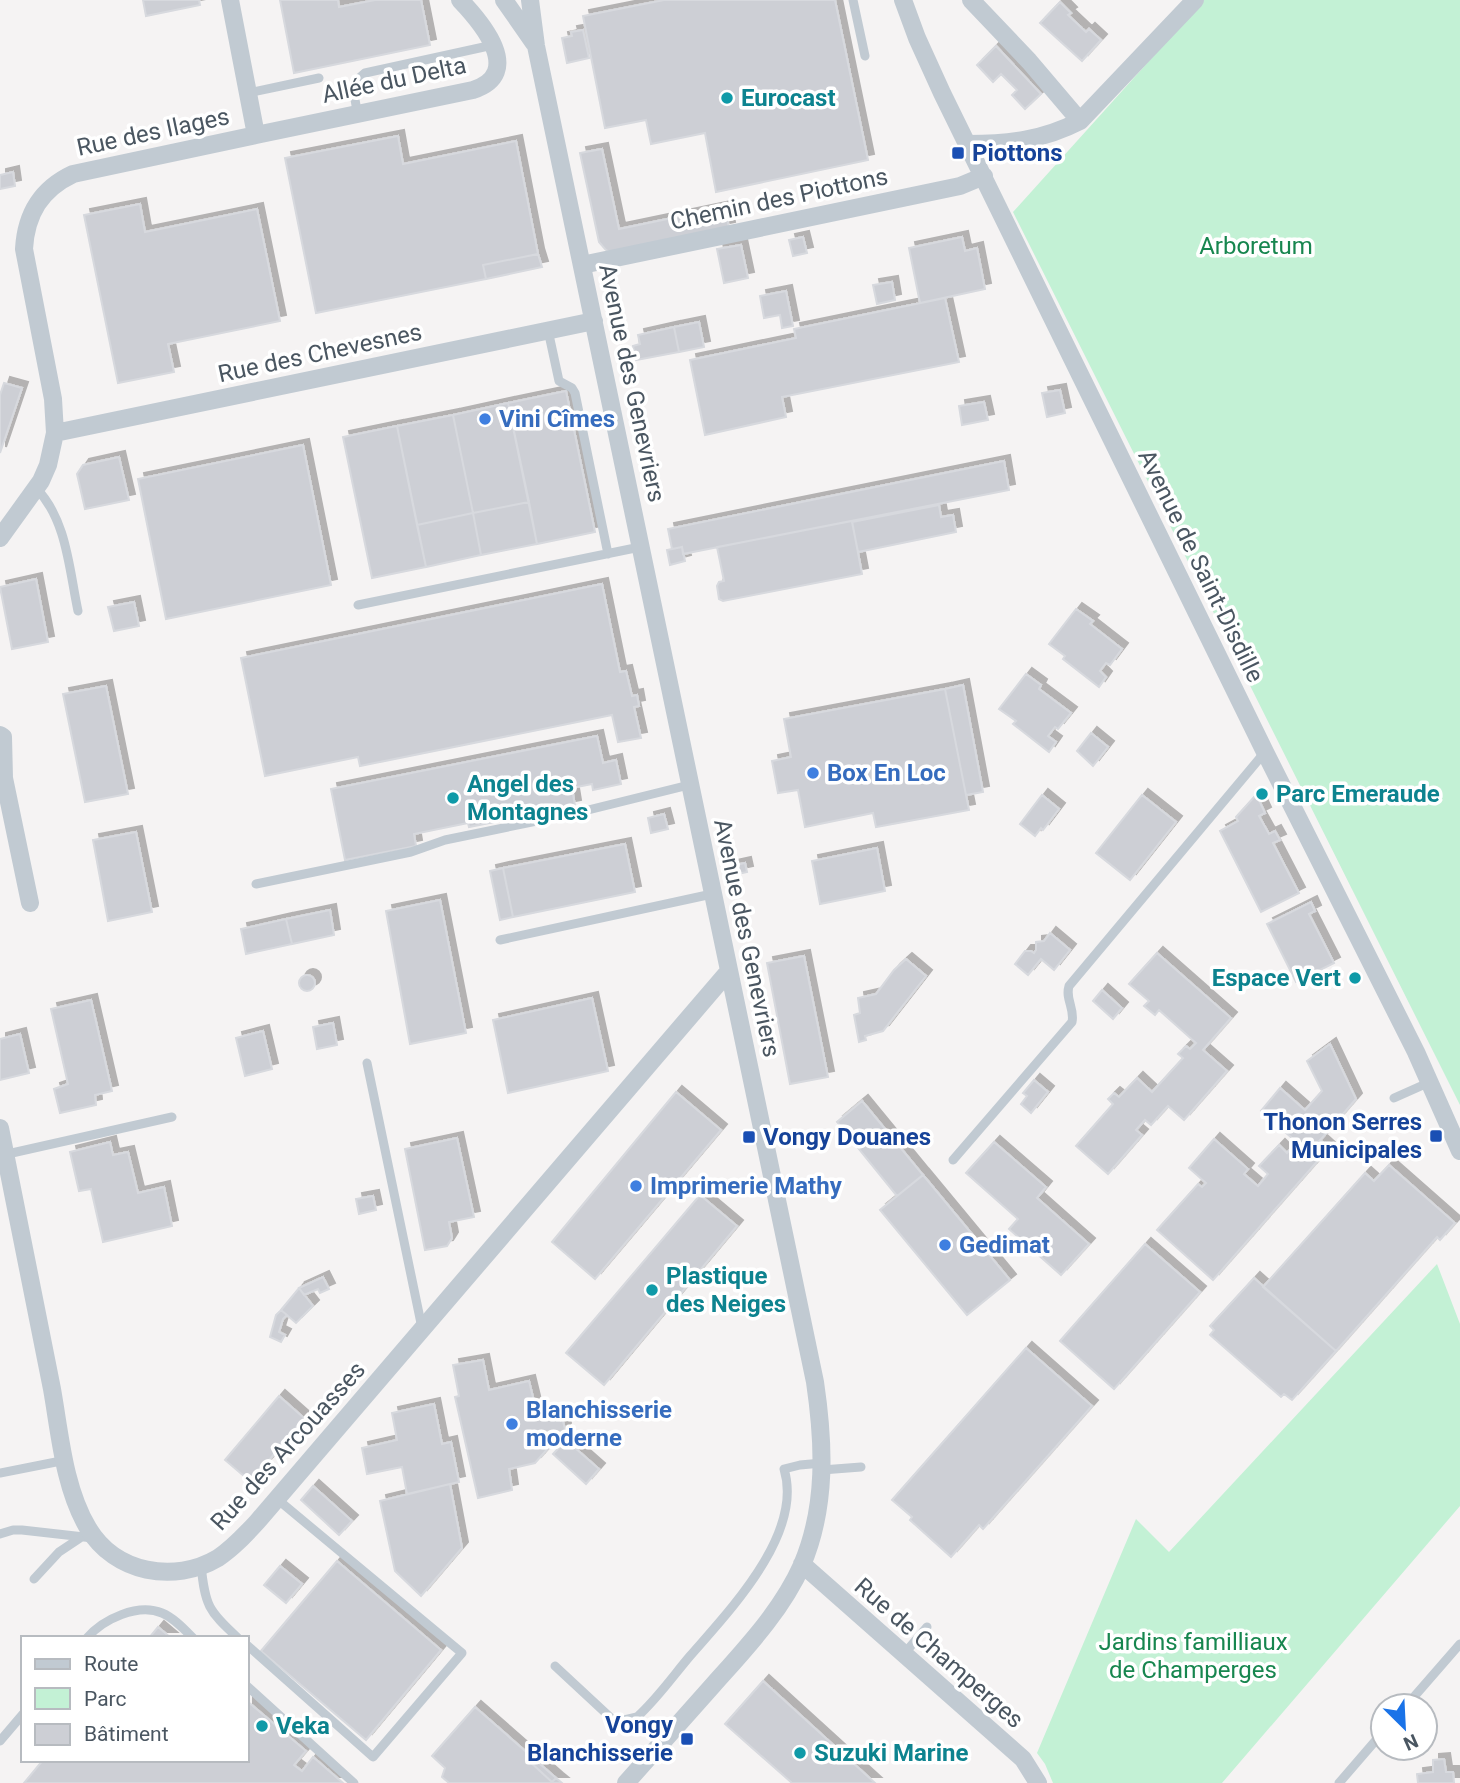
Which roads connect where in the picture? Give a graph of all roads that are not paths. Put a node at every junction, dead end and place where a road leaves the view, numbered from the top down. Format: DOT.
graph roads {
  1 [pos="230,0"];
  2 [pos="460,0"];
  3 [pos="504,0"];
  4 [pos="530,0"];
  5 [pos="853,0"];
  6 [pos="903,0"];
  7 [pos="971,0"];
  8 [pos="1195,0"];
  9 [pos="494,45"];
  10 [pos="536,46"];
  11 [pos="865,56"];
  12 [pos="320,78"];
  13 [pos="248,93"];
  14 [pos="358,114"];
  15 [pos="1080,121"];
  16 [pos="257,135"];
  17 [pos="968,144"];
  18 [pos="984,176"];
  19 [pos="582,265"];
  20 [pos="594,321"];
  21 [pos="548,330"];
  22 [pos="55,433"];
  23 [pos="36,488"];
  24 [pos="0,538"];
  25 [pos="640,547"];
  26 [pos="608,554"];
  27 [pos="358,605"];
  28 [pos="78,611"];
  29 [pos="1,736"];
  30 [pos="1265,752"];
  31 [pos="689,785"];
  32 [pos="256,884"];
  33 [pos="712,894"];
  34 [pos="30,903"];
  35 [pos="500,940"];
  36 [pos="728,972"];
  37 [pos="367,1063"];
  38 [pos="1430,1082"];
  39 [pos="1394,1098"];
  40 [pos="172,1117"];
  41 [pos="0,1128"];
  42 [pos="1460,1151"];
  43 [pos="3,1155"];
  44 [pos="953,1160"];
  45 [pos="422,1329"];
  46 [pos="65,1460"];
  47 [pos="822,1466"];
  48 [pos="861,1467"];
  49 [pos="0,1473"];
  50 [pos="277,1499"];
  51 [pos="0,1534"];
  52 [pos="88,1538"];
  53 [pos="802,1564"];
  54 [pos="201,1565"];
  55 [pos="34,1579"];
  56 [pos="928,1627"];
  57 [pos="88,1636"];
  58 [pos="191,1636"];
  59 [pos="236,1636"];
  60 [pos="1460,1644"];
  61 [pos="248,1646"];
  62 [pos="904,1654"];
  63 [pos="555,1667"];
  64 [pos="248,1687"];
  65 [pos="1418,1692"];
  66 [pos="21,1716"];
  67 [pos="0,1741"];
  68 [pos="1369,1748"];
  69 [pos="354,1783"];
  70 [pos="626,1783"];
  71 [pos="1038,1783"];
  72 [pos="1339,1783"];
  1 -- 13 [label="street, Rue des Ilages"];
  2 -- 9 [label="street, Allée du Delta"];
  3 -- 10 [label="street, Avenue des Genevriers"];
  4 -- 10 [label="street, Avenue des Genevriers"];
  5 -- 11 [label="lane"];
  6 -- 17 [label="street, Avenue de Saint-Disdille"];
  7 -- 15 [label="street"];
  8 -- 15 [label="street"];
  9 -- 14 [label="street, Allée du Delta"];
  9 -- 14 [label="lane"];
  10 -- 19 [label="street, Avenue des Genevriers"];
  12 -- 13 [label="lane"];
  13 -- 16 [label="street, Rue des Ilages"];
  14 -- 16 [label="street, Allée du Delta"];
  15 -- 17 [label="street"];
  16 -- 22 [label="street, Rue des Ilages"];
  17 -- 18 [label="street, Avenue de Saint-Disdille"];
  18 -- 19 [label="street, Chemin des Piottons"];
  18 -- 30 [label="street, Avenue de Saint-Disdille"];
  19 -- 20 [label="street, Avenue des Genevriers"];
  20 -- 21 [label="street, Rue des Chevesnes"];
  20 -- 25 [label="street, Avenue des Genevriers"];
  21 -- 22 [label="street, Rue des Chevesnes"];
  21 -- 26 [label="lane"];
  22 -- 23 [label="street, Rue des Ilages"];
  23 -- 24 [label="street, Rue des Ilages"];
  23 -- 28 [label="lane"];
  25 -- 26 [label="lane"];
  25 -- 31 [label="street, Avenue des Genevriers"];
  26 -- 27 [label="lane"];
  29 -- 34 [label="street"];
  30 -- 38 [label="street, Avenue de Saint-Disdille"];
  30 -- 44 [label="lane"];
  31 -- 32 [label="lane"];
  31 -- 33 [label="street, Avenue des Genevriers"];
  33 -- 35 [label="lane"];
  33 -- 36 [label="street, Avenue des Genevriers"];
  36 -- 45 [label="street, Rue des Arcouasses"];
  36 -- 47 [label="street, Avenue des Genevriers"];
  37 -- 45 [label="lane"];
  38 -- 39 [label="lane"];
  38 -- 42 [label="street, Avenue de Saint-Disdille"];
  40 -- 43 [label="lane"];
  41 -- 43 [label="street, Rue des Arcouasses"];
  43 -- 46 [label="street, Rue des Arcouasses"];
  45 -- 50 [label="street, Rue des Arcouasses"];
  46 -- 49 [label="lane"];
  46 -- 52 [label="street, Rue des Arcouasses"];
  47 -- 48 [label="lane"];
  47 -- 53 [label="street, Avenue des Genevriers"];
  47 -- 63 [label="lane"];
  50 -- 54 [label="street, Rue des Arcouasses"];
  50 -- 61 [label="lane"];
  51 -- 52 [label="lane"];
  52 -- 54 [label="street, Rue des Arcouasses"];
  52 -- 55 [label="lane"];
  53 -- 62 [label="street, Rue de Champerges"];
  53 -- 70 [label="street, Avenue des Genevriers"];
  54 -- 59 [label="lane"];
  56 -- 62 [label="lane"];
  57 -- 58 [label="lane"];
  60 -- 65 [label="lane"];
  62 -- 71 [label="street, Rue de Champerges"];
  64 -- 69 [label="lane"];
  66 -- 67 [label="lane"];
  68 -- 72 [label="lane"];
}
